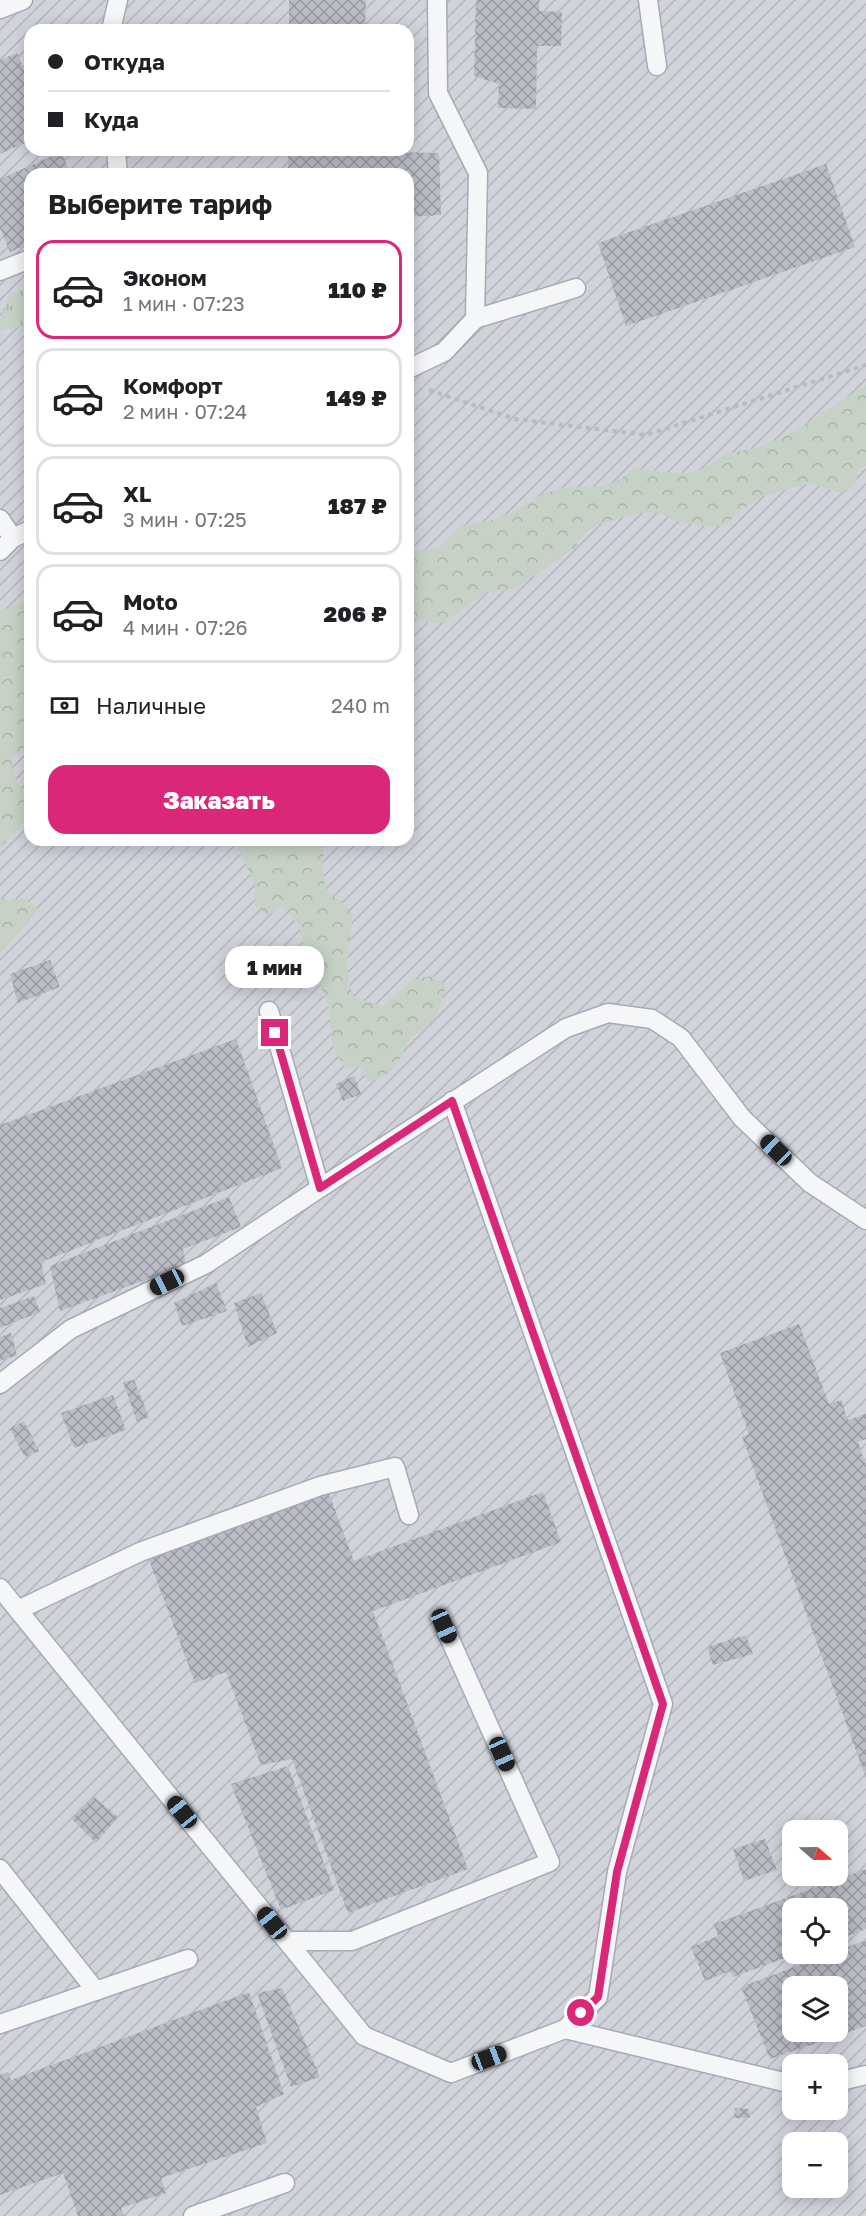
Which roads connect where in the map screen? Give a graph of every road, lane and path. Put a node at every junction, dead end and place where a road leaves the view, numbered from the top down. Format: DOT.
graph roads {
  1 [pos="23,0"];
  2 [pos="118,0"];
  3 [pos="437,0"];
  4 [pos="648,0"];
  5 [pos="0,9"];
  6 [pos="112,24"];
  7 [pos="657,66"];
  8 [pos="24,261"];
  9 [pos="0,271"];
  10 [pos="576,288"];
  11 [pos="476,319"];
  12 [pos="866,365"];
  13 [pos="414,366"];
  14 [pos="419,387"];
  15 [pos="0,519"];
  16 [pos="24,534"];
  17 [pos="7,544"];
  18 [pos="268,1011"];
  19 [pos="452,1101"];
  20 [pos="320,1188"];
  21 [pos="866,1220"];
  22 [pos="0,1384"];
  23 [pos="410,1515"];
  24 [pos="0,1588"];
  25 [pos="18,1610"];
  26 [pos="444,1626"];
  27 [pos="0,1869"];
  28 [pos="287,1941"];
  29 [pos="188,1959"];
  30 [pos="96,1991"];
  31 [pos="0,2024"];
  32 [pos="565,2028"];
  33 [pos="866,2075"];
  34 [pos="848,2079"];
  35 [pos="782,2082"];
  36 [pos="285,2183"];
  37 [pos="193,2216"];
  1 -- 5 [label="lane"];
  2 -- 6 [label="lane"];
  3 -- 11 [label="lane"];
  4 -- 7 [label="lane"];
  8 -- 9 [label="lane"];
  10 -- 11 [label="lane"];
  11 -- 13 [label="lane"];
  12 -- 14 [label="path"];
  15 -- 17 [label="lane"];
  16 -- 17 [label="lane"];
  18 -- 20 [label="lane"];
  19 -- 20 [label="lane"];
  19 -- 21 [label="lane"];
  19 -- 32 [label="lane"];
  20 -- 22 [label="lane"];
  23 -- 25 [label="lane"];
  24 -- 25 [label="lane"];
  25 -- 28 [label="lane"];
  26 -- 28 [label="lane"];
  27 -- 30 [label="lane"];
  28 -- 32 [label="lane"];
  29 -- 30 [label="lane"];
  30 -- 31 [label="lane"];
  32 -- 35 [label="lane"];
  33 -- 34 [label="lane"];
  36 -- 37 [label="lane"];
}
